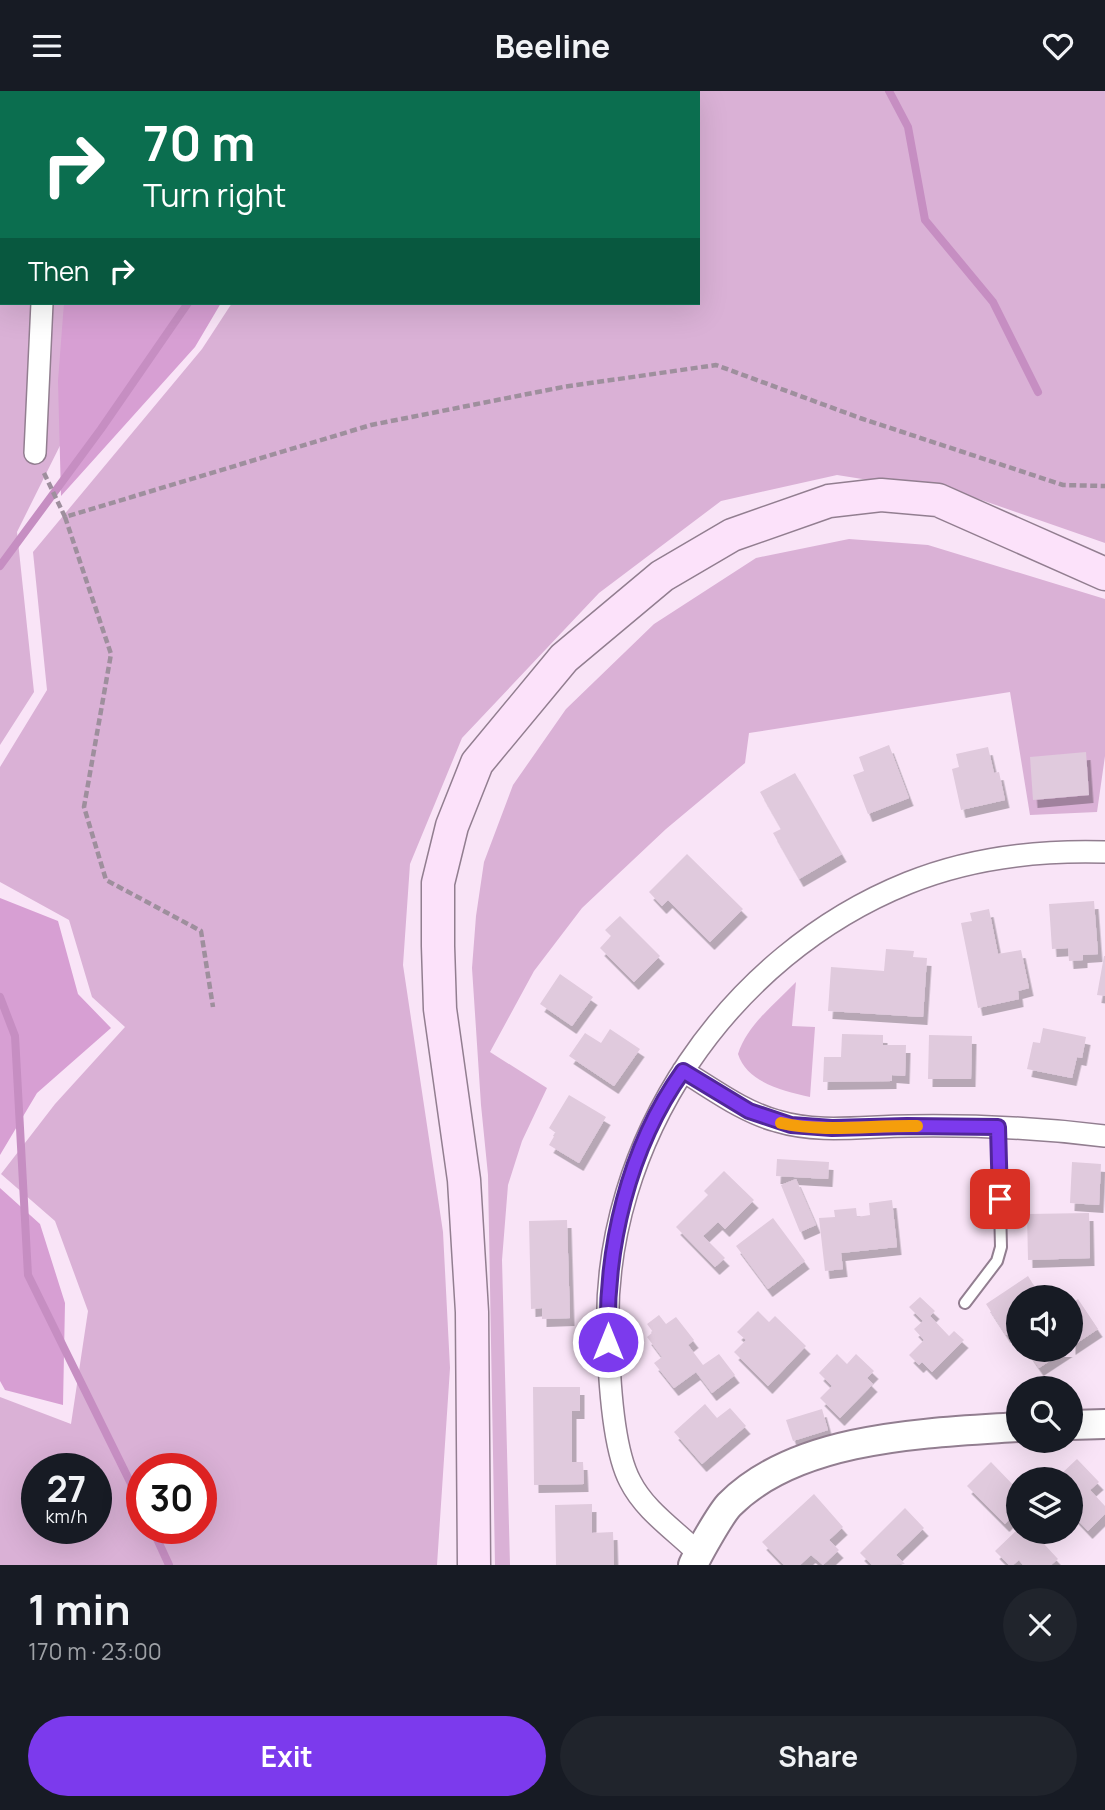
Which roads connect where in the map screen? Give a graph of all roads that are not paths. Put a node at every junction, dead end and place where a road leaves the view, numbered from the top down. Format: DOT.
graph roads {
  1 [pos="42,305"];
  2 [pos="35,453"];
  3 [pos="1105,575"];
  4 [pos="1105,852"];
  5 [pos="683,1071"];
  6 [pos="998,1127"];
  7 [pos="1105,1136"];
  8 [pos="965,1303"];
  9 [pos="1105,1424"];
  10 [pos="1083,1425"];
  11 [pos="1006,1428"];
  12 [pos="472,1461"];
  13 [pos="699,1561"];
  14 [pos="456,1565"];
  15 [pos="474,1565"];
  1 -- 2 [label="street"];
  3 -- 12 [label="main road"];
  4 -- 5 [label="street"];
  5 -- 6 [label="street"];
  5 -- 13 [label="street"];
  6 -- 7 [label="street"];
  6 -- 8 [label="lane"];
  9 -- 10 [label="street"];
  11 -- 13 [label="street"];
  12 -- 14 [label="main road"];
  12 -- 15 [label="main road"];
}
